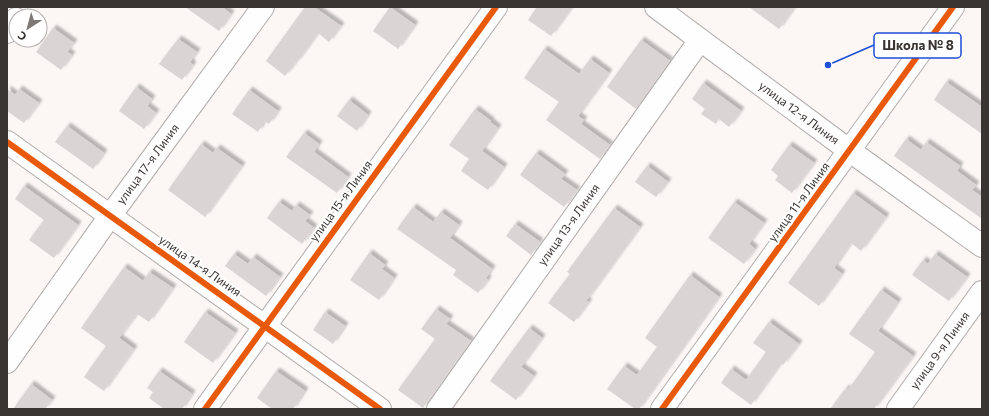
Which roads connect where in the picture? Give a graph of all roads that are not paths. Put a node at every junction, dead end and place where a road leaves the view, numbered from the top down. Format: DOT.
graph roads {
  1 [pos="263,7"];
  2 [pos="496,7"];
  3 [pos="656,7"];
  4 [pos="954,7"];
  5 [pos="700,40"];
  6 [pos="7,142"];
  7 [pos="850,151"];
  8 [pos="110,216"];
  9 [pos="982,246"];
  10 [pos="982,292"];
  11 [pos="265,325"];
  12 [pos="7,362"];
  13 [pos="205,409"];
  14 [pos="380,409"];
  15 [pos="438,409"];
  16 [pos="662,409"];
  17 [pos="898,409"];
  1 -- 8 [label="street, улица 17-я Линия"];
  2 -- 11 [label="street, улица 15-я Линия"];
  3 -- 5 [label="street, улица 12-я Линия"];
  4 -- 7 [label="street, улица 11-я Линия"];
  5 -- 7 [label="street, улица 12-я Линия"];
  5 -- 15 [label="street, улица 13-я Линия"];
  6 -- 8 [label="street, улица 14-я Линия"];
  7 -- 9 [label="street, улица 12-я Линия"];
  7 -- 16 [label="street, улица 11-я Линия"];
  8 -- 11 [label="street, улица 14-я Линия"];
  8 -- 12 [label="street, улица 17-я Линия"];
  10 -- 17 [label="street, улица 9-я Линия"];
  11 -- 13 [label="street, улица 15-я Линия"];
  11 -- 14 [label="street, улица 14-я Линия"];
}
